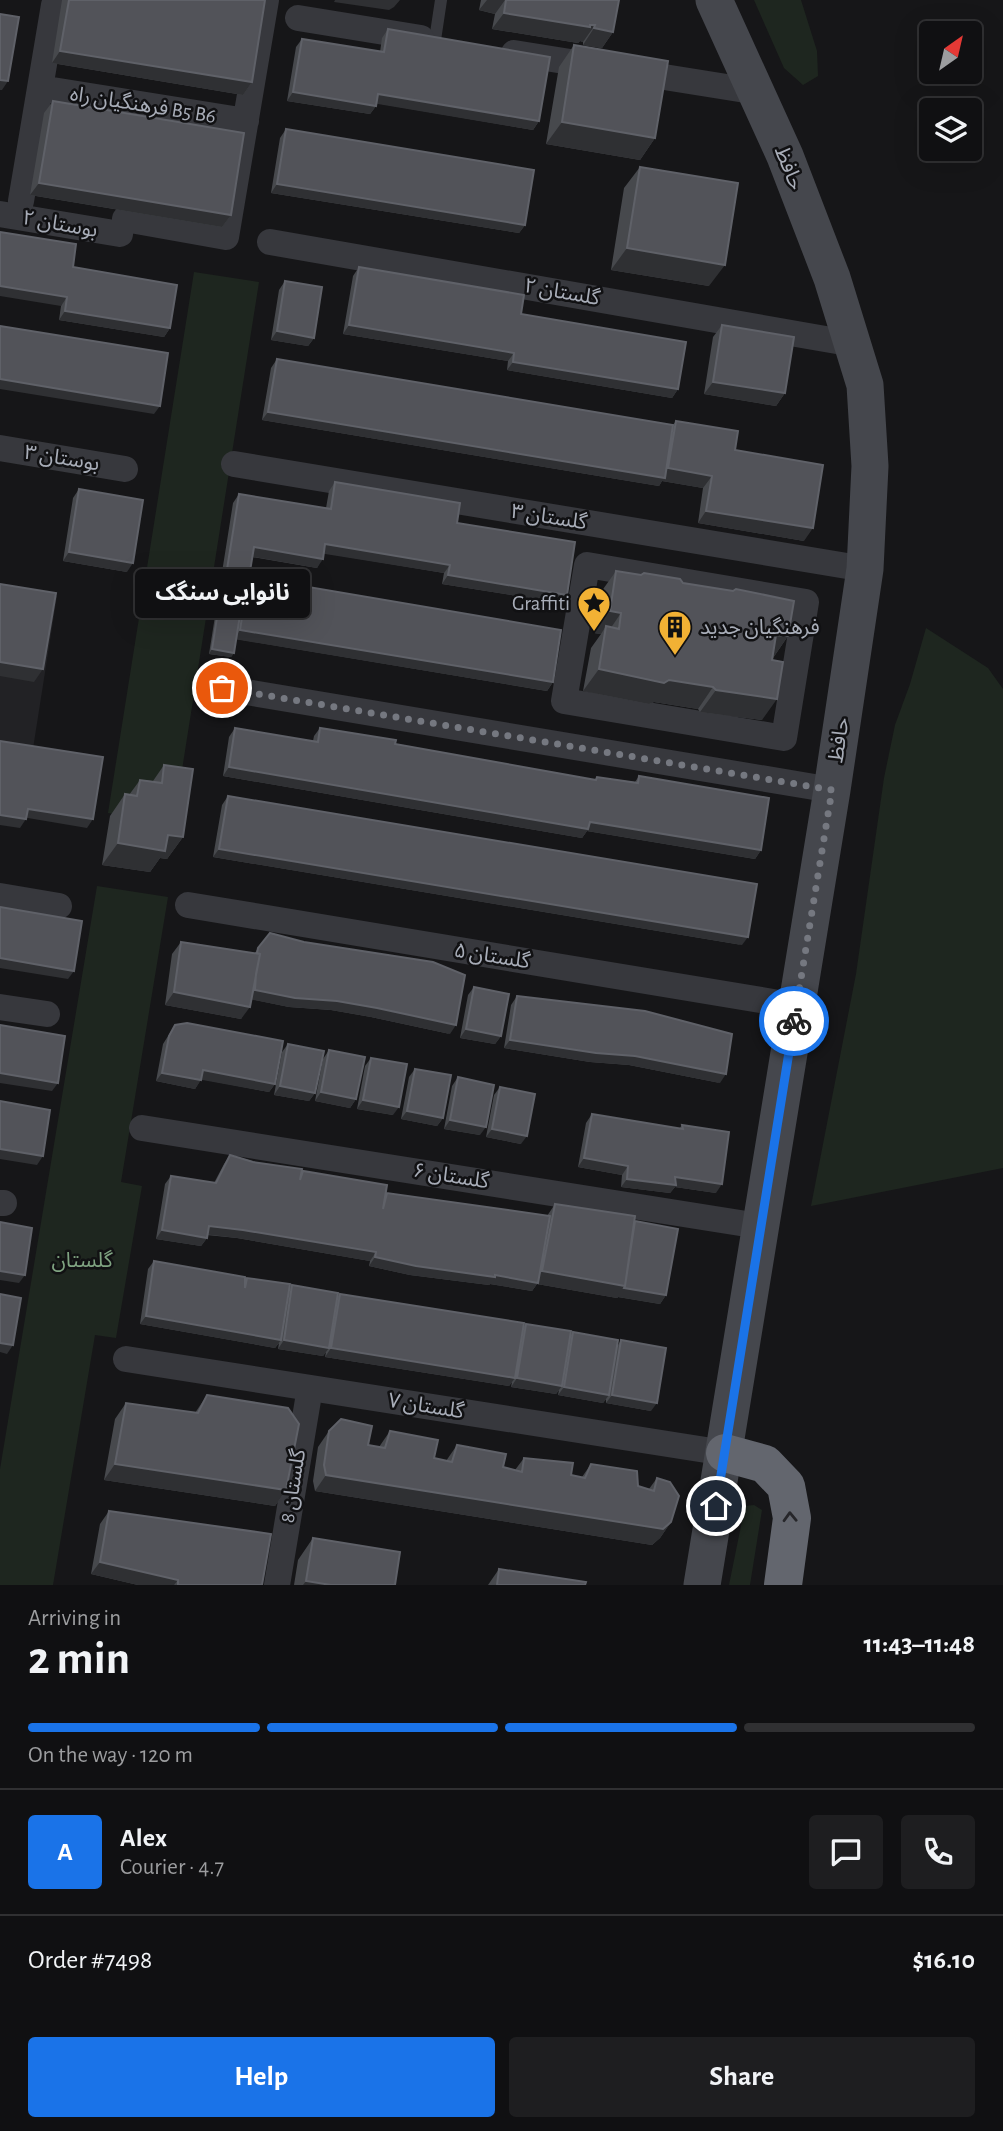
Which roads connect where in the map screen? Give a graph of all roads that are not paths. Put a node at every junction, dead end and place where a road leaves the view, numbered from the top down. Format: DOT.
graph roads {
  1 [pos="266,0"];
  2 [pos="441,0"];
  3 [pos="714,0"];
  4 [pos="54,5"];
  5 [pos="298,18"];
  6 [pos="435,40"];
  7 [pos="462,45"];
  8 [pos="489,49"];
  9 [pos="40,88"];
  10 [pos="758,92"];
  11 [pos="246,121"];
  12 [pos="11,207"];
  13 [pos="270,242"];
  14 [pos="854,344"];
  15 [pos="0,448"];
  16 [pos="234,464"];
  17 [pos="125,469"];
  18 [pos="807,560"];
  19 [pos="865,569"];
  20 [pos="776,596"];
  21 [pos="222,688"];
  22 [pos="832,790"];
  23 [pos="0,896"];
  24 [pos="188,905"];
  25 [pos="58,906"];
  26 [pos="797,1006"];
  27 [pos="0,1007"];
  28 [pos="47,1014"];
  29 [pos="142,1128"];
  30 [pos="759,1226"];
  31 [pos="126,1359"];
  32 [pos="310,1388"];
  33 [pos="725,1453"];
  34 [pos="277,1585"];
  35 [pos="702,1585"];
  36 [pos="783,1585"];
  1 -- 11 [label="street"];
  2 -- 6 [label="lane"];
  3 -- 10 [label="street, حافظ"];
  4 -- 9 [label="street, فرهنگیان راه B5 B6"];
  5 -- 6 [label="street"];
  6 -- 7 [label="street"];
  8 -- 10 [label="street"];
  9 -- 11 [label="street, فرهنگیان راه B5 B6"];
  9 -- 12 [label="street, فرهنگیان راه B5 B6"];
  10 -- 14 [label="street, حافظ"];
  11 -- 12 [label="street, بوستان ۲"];
  13 -- 14 [label="street, گلستان ۲"];
  14 -- 19 [label="street, حافظ"];
  15 -- 17 [label="street, بوستان ۳"];
  16 -- 18 [label="street, گلستان ۳"];
  18 -- 19 [label="street, گلستان ۳"];
  18 -- 20 [label="street"];
  19 -- 22 [label="street, حافظ"];
  20 -- 20 [label="street"];
  21 -- 22 [label="street"];
  22 -- 26 [label="street, حافظ"];
  23 -- 25 [label="street"];
  24 -- 26 [label="street, گلستان ۵"];
  26 -- 30 [label="street, حافظ"];
  27 -- 28 [label="street"];
  29 -- 30 [label="street, گلستان ۶"];
  30 -- 33 [label="street, حافظ"];
  31 -- 32 [label="street, گلستان ۷"];
  32 -- 33 [label="street, گلستان ۷"];
  32 -- 34 [label="street, گلستان 8"];
  33 -- 35 [label="street, حافظ"];
  36 -- 33 [label="highway, one-way"];
}
